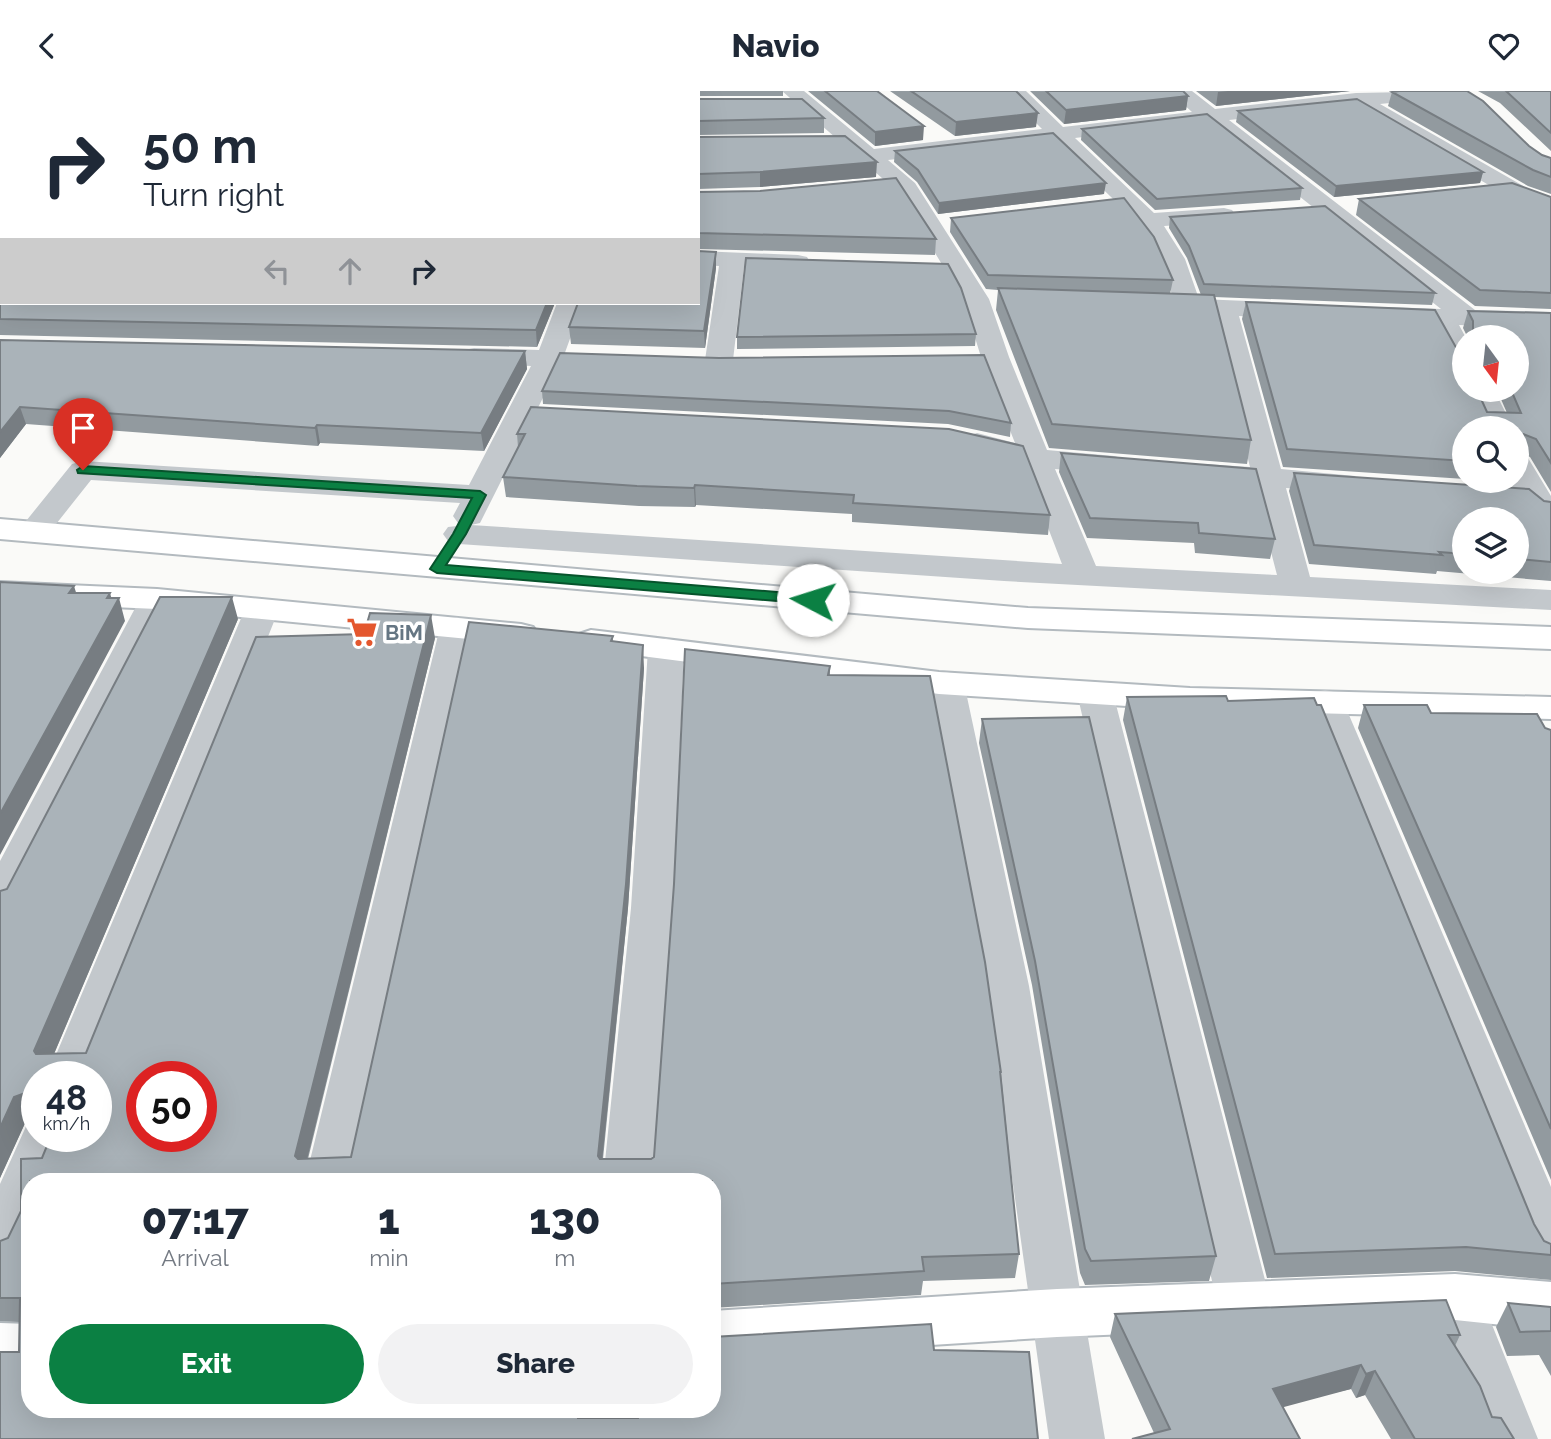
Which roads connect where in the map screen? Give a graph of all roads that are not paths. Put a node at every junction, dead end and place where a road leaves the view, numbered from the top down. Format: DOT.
graph roads {
  1 [pos="1014,91"];
  2 [pos="1179,91"];
  3 [pos="1459,93"];
  4 [pos="1351,96"];
  5 [pos="794,101"];
  6 [pos="1208,115"];
  7 [pos="926,129"];
  8 [pos="1059,132"];
  9 [pos="825,141"];
  10 [pos="948,145"];
  11 [pos="860,148"];
  12 [pos="902,184"];
  13 [pos="875,187"];
  14 [pos="1512,189"];
  15 [pos="1472,193"];
  16 [pos="1130,201"];
  17 [pos="1103,204"];
  18 [pos="1367,204"];
  19 [pos="1551,205"];
  20 [pos="1327,208"];
  21 [pos="1300,210"];
  22 [pos="1245,213"];
  23 [pos="1148,219"];
  24 [pos="958,221"];
  25 [pos="932,225"];
  26 [pos="700,258"];
  27 [pos="732,260"];
  28 [pos="825,262"];
  29 [pos="931,265"];
  30 [pos="957,266"];
  31 [pos="976,299"];
  32 [pos="1002,300"];
  33 [pos="1134,304"];
  34 [pos="570,305"];
  35 [pos="1189,306"];
  36 [pos="1223,307"];
  37 [pos="1319,312"];
  38 [pos="1360,314"];
  39 [pos="1456,318"];
  40 [pos="1551,320"];
  41 [pos="1457,325"];
  42 [pos="452,355"];
  43 [pos="558,356"];
  44 [pos="968,357"];
  45 [pos="995,357"];
  46 [pos="746,359"];
  47 [pos="948,436"];
  48 [pos="1037,458"];
  49 [pos="1268,478"];
  50 [pos="1529,482"];
  51 [pos="1374,485"];
  52 [pos="1495,493"];
  53 [pos="480,495"];
  54 [pos="1543,503"];
  55 [pos="0,529"];
  56 [pos="34,531"];
  57 [pos="459,534"];
  58 [pos="437,569"];
  59 [pos="1083,575"];
  60 [pos="1296,586"];
  61 [pos="0,592"];
  62 [pos="157,599"];
  63 [pos="1551,600"];
  64 [pos="262,609"];
  65 [pos="457,627"];
  66 [pos="1551,638"];
  67 [pos="666,649"];
  68 [pos="947,684"];
  69 [pos="1095,693"];
  70 [pos="1325,701"];
  71 [pos="1542,708"];
  72 [pos="1551,742"];
  73 [pos="0,901"];
  74 [pos="76,1061"];
  75 [pos="38,1152"];
  76 [pos="30,1173"];
  77 [pos="332,1173"];
  78 [pos="629,1173"];
  79 [pos="21,1194"];
  80 [pos="0,1245"];
  81 [pos="1551,1247"];
  82 [pos="1455,1297"];
  83 [pos="1551,1306"];
  84 [pos="1245,1307"];
  85 [pos="1057,1313"];
  86 [pos="721,1334"];
  87 [pos="0,1348"];
  88 [pos="21,1349"];
  89 [pos="200,1418"];
  90 [pos="612,1418"];
  91 [pos="194,1439"];
  92 [pos="611,1439"];
  93 [pos="1077,1439"];
  94 [pos="1510,1439"];
  1 -- 8 [label="street"];
  2 -- 6 [label="street"];
  3 -- 4 [label="street"];
  4 -- 6 [label="street"];
  4 -- 14 [label="street"];
  5 -- 11 [label="street"];
  6 -- 8 [label="street"];
  6 -- 20 [label="street"];
  7 -- 10 [label="street"];
  8 -- 10 [label="street"];
  8 -- 16 [label="street"];
  9 -- 11 [label="street"];
  10 -- 11 [label="street"];
  11 -- 12 [label="street"];
  12 -- 13 [label="street"];
  12 -- 25 [label="street"];
  14 -- 15 [label="street"];
  14 -- 19 [label="street"];
  16 -- 17 [label="street"];
  16 -- 23 [label="street"];
  18 -- 20 [label="street"];
  20 -- 21 [label="street"];
  20 -- 39 [label="street"];
  22 -- 23 [label="street"];
  23 -- 35 [label="street"];
  24 -- 25 [label="street"];
  25 -- 30 [label="street"];
  26 -- 27 [label="street"];
  27 -- 28 [label="street"];
  27 -- 46 [label="street"];
  29 -- 30 [label="street"];
  30 -- 31 [label="street"];
  31 -- 32 [label="street"];
  31 -- 45 [label="street"];
  33 -- 35 [label="street"];
  34 -- 43 [label="street"];
  35 -- 36 [label="street"];
  36 -- 37 [label="street"];
  36 -- 49 [label="street"];
  38 -- 39 [label="street"];
  39 -- 40 [label="street"];
  39 -- 41 [label="street"];
  42 -- 43 [label="street"];
  43 -- 53 [label="street"];
  44 -- 45 [label="street"];
  45 -- 48 [label="street"];
  47 -- 48 [label="street"];
  48 -- 49 [label="street"];
  48 -- 59 [label="street"];
  49 -- 51 [label="street"];
  49 -- 60 [label="street"];
  50 -- 54 [label="street"];
  52 -- 54 [label="street"];
  53 -- 56 [label="street"];
  53 -- 57 [label="street"];
  55 -- 56 [label="main road"];
  56 -- 58 [label="main road"];
  57 -- 58 [label="street"];
  57 -- 59 [label="street"];
  58 -- 66 [label="main road"];
  59 -- 60 [label="street"];
  60 -- 63 [label="street"];
  61 -- 62 [label="main road"];
  62 -- 64 [label="main road"];
  62 -- 73 [label="street"];
  64 -- 65 [label="main road"];
  64 -- 74 [label="street"];
  65 -- 67 [label="main road"];
  65 -- 77 [label="street"];
  67 -- 68 [label="main road"];
  67 -- 78 [label="street"];
  68 -- 69 [label="main road"];
  68 -- 85 [label="street"];
  69 -- 70 [label="main road"];
  69 -- 84 [label="street"];
  70 -- 71 [label="main road"];
  70 -- 81 [label="street"];
  71 -- 72 [label="street"];
  75 -- 76 [label="street"];
  79 -- 80 [label="street"];
  82 -- 83 [label="main road"];
  82 -- 84 [label="main road"];
  82 -- 94 [label="street"];
  84 -- 85 [label="main road"];
  85 -- 86 [label="main road"];
  85 -- 93 [label="street"];
  87 -- 88 [label="main road"];
  89 -- 91 [label="street"];
  90 -- 92 [label="street"];
}
